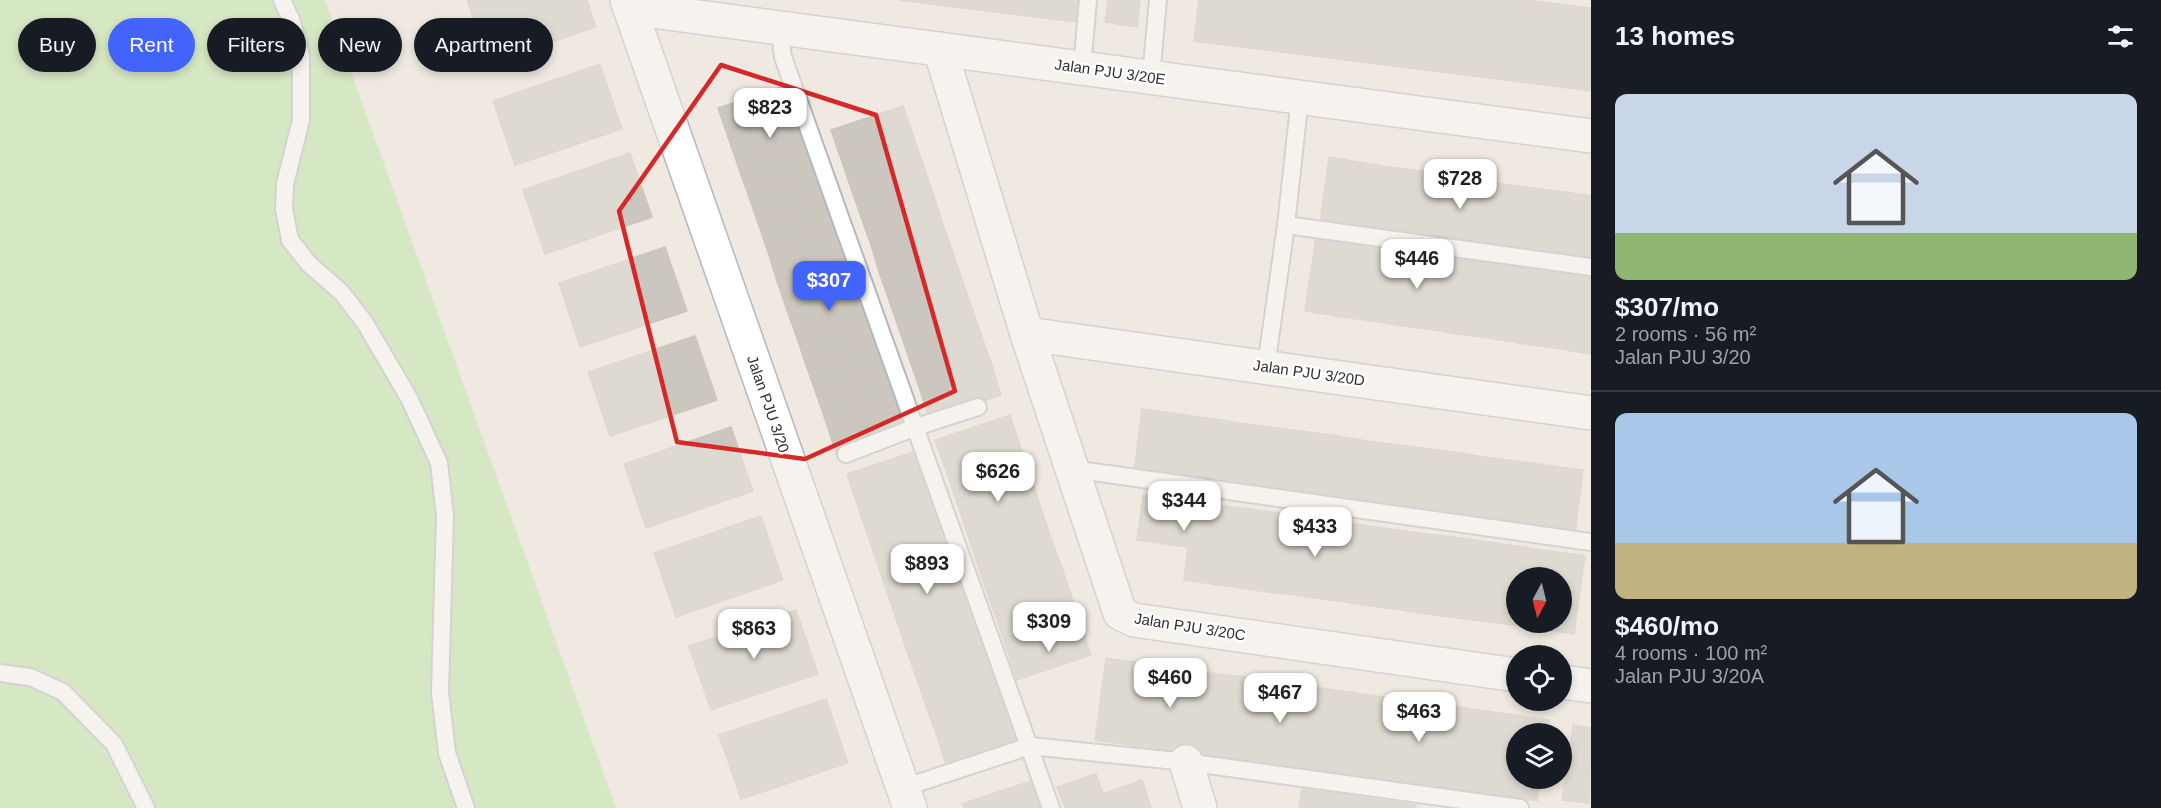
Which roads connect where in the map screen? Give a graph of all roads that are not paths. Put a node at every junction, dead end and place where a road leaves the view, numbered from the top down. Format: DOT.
graph roads {
  1 [pos="282,0"];
  2 [pos="1088,0"];
  3 [pos="1158,0"];
  4 [pos="628,4"];
  5 [pos="779,27"];
  6 [pos="940,49"];
  7 [pos="1082,68"];
  8 [pos="1151,77"];
  9 [pos="1300,97"];
  10 [pos="1591,136"];
  11 [pos="1286,225"];
  12 [pos="1591,267"];
  13 [pos="1027,334"];
  14 [pos="1266,367"];
  15 [pos="978,407"];
  16 [pos="1591,413"];
  17 [pos="916,427"];
  18 [pos="846,454"];
  19 [pos="1072,469"];
  20 [pos="1591,542"];
  21 [pos="0,673"];
  22 [pos="1506,674"];
  23 [pos="1572,683"];
  24 [pos="1591,686"];
  25 [pos="1030,746"];
  26 [pos="1185,762"];
  27 [pos="906,798"];
  28 [pos="146,808"];
  29 [pos="466,808"];
  30 [pos="1051,808"];
  31 [pos="1200,808"];
  32 [pos="1520,808"];
  1 -- 29 [label="lane"];
  2 -- 7 [label="lane"];
  3 -- 8 [label="lane"];
  4 -- 5 [label="street, Jalan PJU 3/20E"];
  4 -- 27 [label="street, Jalan PJU 3/20"];
  5 -- 6 [label="street, Jalan PJU 3/20E"];
  5 -- 17 [label="lane"];
  6 -- 7 [label="street, Jalan PJU 3/20E"];
  6 -- 13 [label="street, Jalan PJU 3/20C"];
  7 -- 8 [label="street, Jalan PJU 3/20E"];
  8 -- 9 [label="street, Jalan PJU 3/20E"];
  9 -- 10 [label="street, Jalan PJU 3/20E"];
  9 -- 11 [label="lane"];
  11 -- 12 [label="lane"];
  11 -- 14 [label="lane"];
  13 -- 14 [label="street, Jalan PJU 3/20D"];
  13 -- 19 [label="street, Jalan PJU 3/20C"];
  14 -- 16 [label="street, Jalan PJU 3/20D"];
  15 -- 17 [label="lane"];
  17 -- 18 [label="lane"];
  17 -- 25 [label="lane"];
  19 -- 20 [label="lane"];
  19 -- 22 [label="street, Jalan PJU 3/20C"];
  21 -- 28 [label="lane"];
  23 -- 24 [label="street"];
  25 -- 26 [label="lane"];
  25 -- 27 [label="lane"];
  25 -- 30 [label="lane"];
  26 -- 31 [label="street"];
  26 -- 32 [label="lane"];
}
